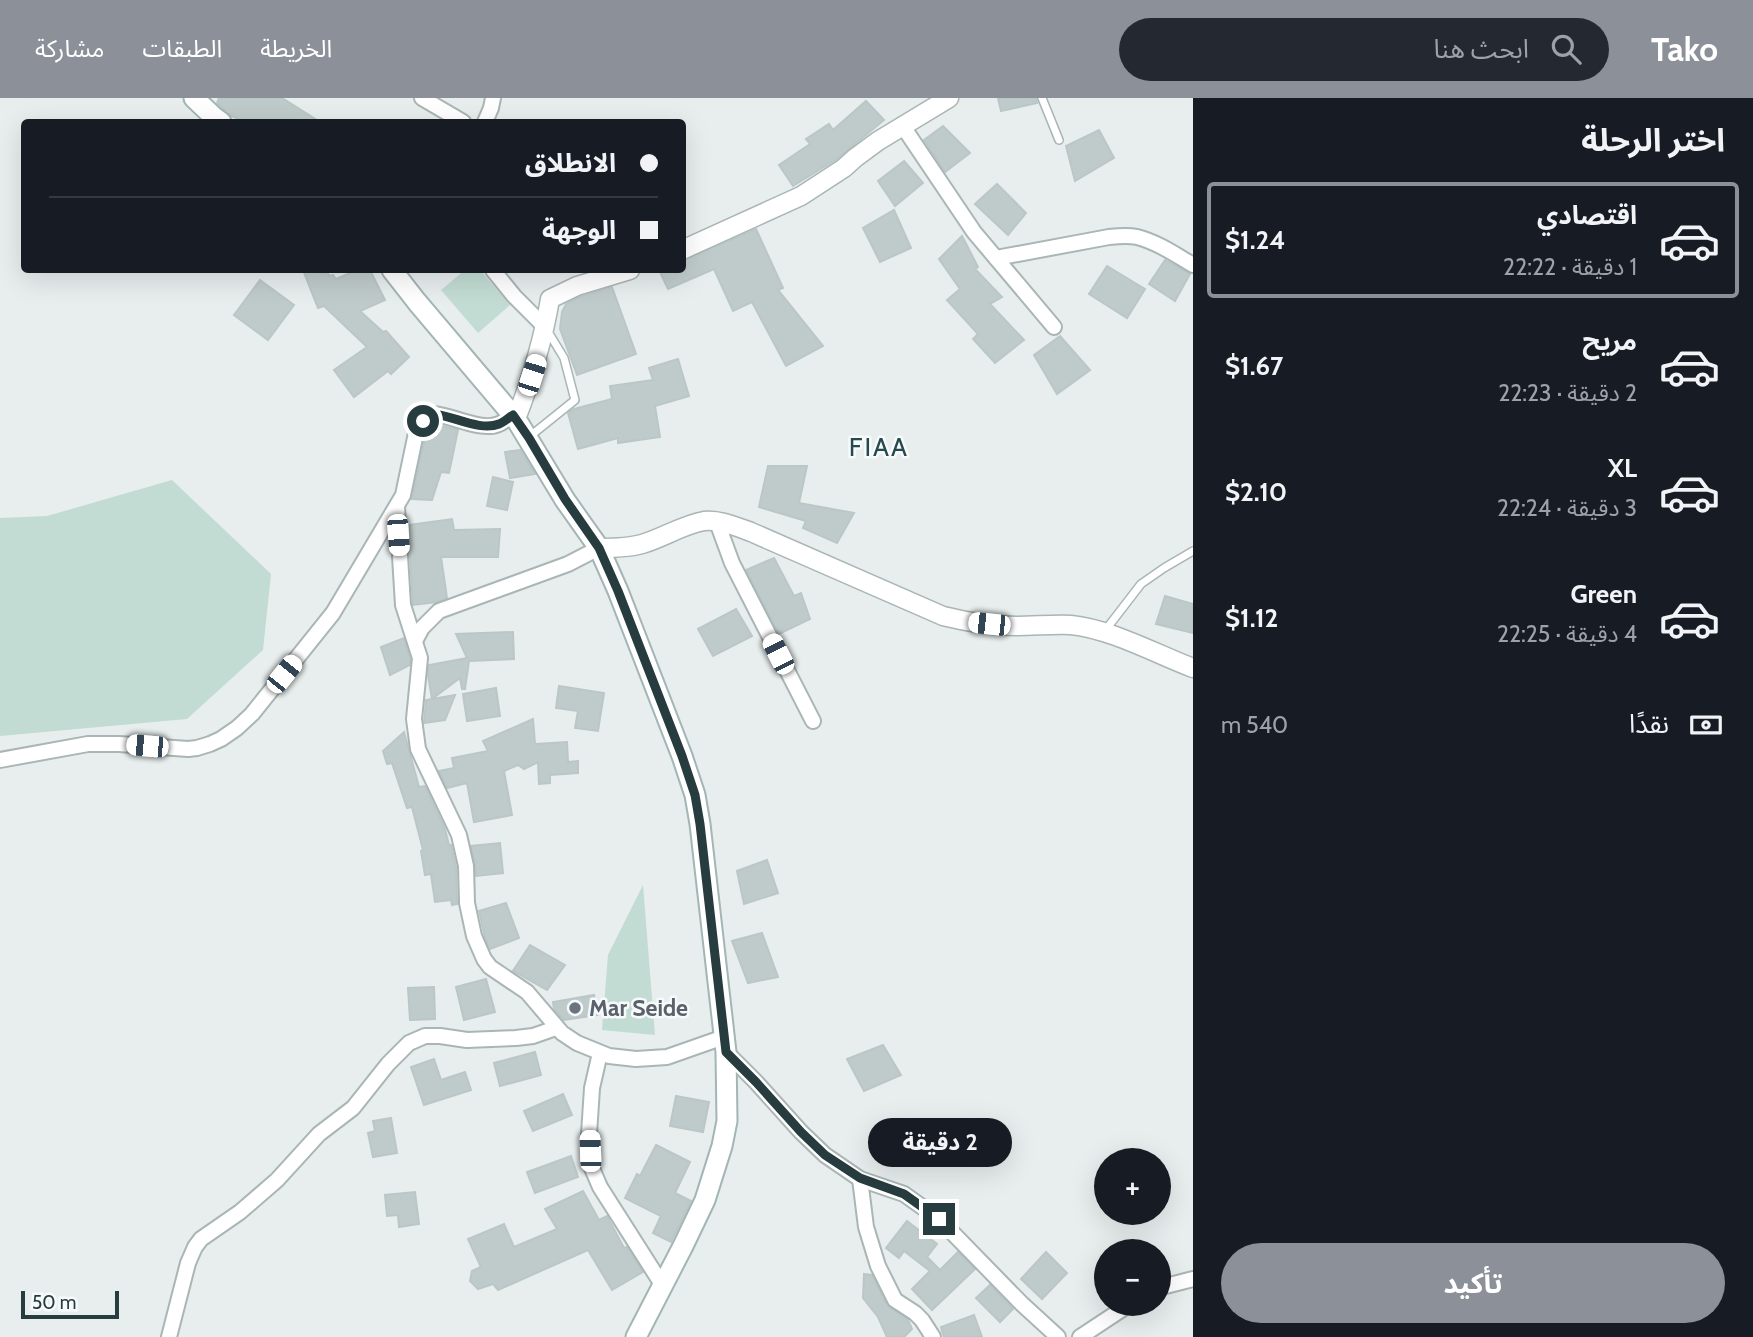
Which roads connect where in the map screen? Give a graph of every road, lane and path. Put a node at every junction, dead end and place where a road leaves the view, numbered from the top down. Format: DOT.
graph roads {
  1 [pos="194,98"];
  2 [pos="422,98"];
  3 [pos="493,98"];
  4 [pos="949,98"];
  5 [pos="1042,98"];
  6 [pos="218,119"];
  7 [pos="458,119"];
  8 [pos="486,119"];
  9 [pos="902,125"];
  10 [pos="1059,140"];
  11 [pos="686,248"];
  12 [pos="996,258"];
  13 [pos="1193,265"];
  14 [pos="394,273"];
  15 [pos="495,273"];
  16 [pos="620,273"];
  17 [pos="545,327"];
  18 [pos="1054,327"];
  19 [pos="514,417"];
  20 [pos="529,438"];
  21 [pos="397,507"];
  22 [pos="717,522"];
  23 [pos="599,548"];
  24 [pos="1193,551"];
  25 [pos="1103,633"];
  26 [pos="415,641"];
  27 [pos="1193,668"];
  28 [pos="813,722"];
  29 [pos="0,760"];
  30 [pos="556,1028"];
  31 [pos="725,1045"];
  32 [pos="600,1053"];
  33 [pos="860,1178"];
  34 [pos="1193,1279"];
  35 [pos="1171,1285"];
  36 [pos="663,1286"];
  37 [pos="1112,1316"];
  38 [pos="169,1337"];
  39 [pos="636,1337"];
  40 [pos="933,1337"];
  41 [pos="1058,1337"];
  42 [pos="1080,1337"];
  1 -- 6 [label="main road"];
  2 -- 7 [label="street"];
  3 -- 8 [label="street"];
  4 -- 9 [label="street"];
  5 -- 10 [label="lane"];
  9 -- 11 [label="street"];
  9 -- 12 [label="street"];
  12 -- 13 [label="street"];
  12 -- 18 [label="street"];
  14 -- 19 [label="main road"];
  15 -- 17 [label="street"];
  16 -- 17 [label="street"];
  17 -- 19 [label="street"];
  17 -- 20 [label="lane"];
  19 -- 20 [label="main road"];
  19 -- 21 [label="street"];
  20 -- 23 [label="main road"];
  21 -- 26 [label="street"];
  21 -- 29 [label="street"];
  22 -- 23 [label="street"];
  22 -- 25 [label="street"];
  22 -- 28 [label="street"];
  23 -- 26 [label="street"];
  23 -- 31 [label="main road"];
  24 -- 25 [label="lane"];
  25 -- 27 [label="street"];
  26 -- 30 [label="street"];
  30 -- 32 [label="street"];
  30 -- 38 [label="street"];
  31 -- 32 [label="street"];
  31 -- 33 [label="street"];
  31 -- 36 [label="main road"];
  32 -- 36 [label="street"];
  33 -- 40 [label="street"];
  33 -- 41 [label="street"];
  34 -- 35 [label="street"];
  36 -- 39 [label="main road"];
  37 -- 42 [label="street"];
}
